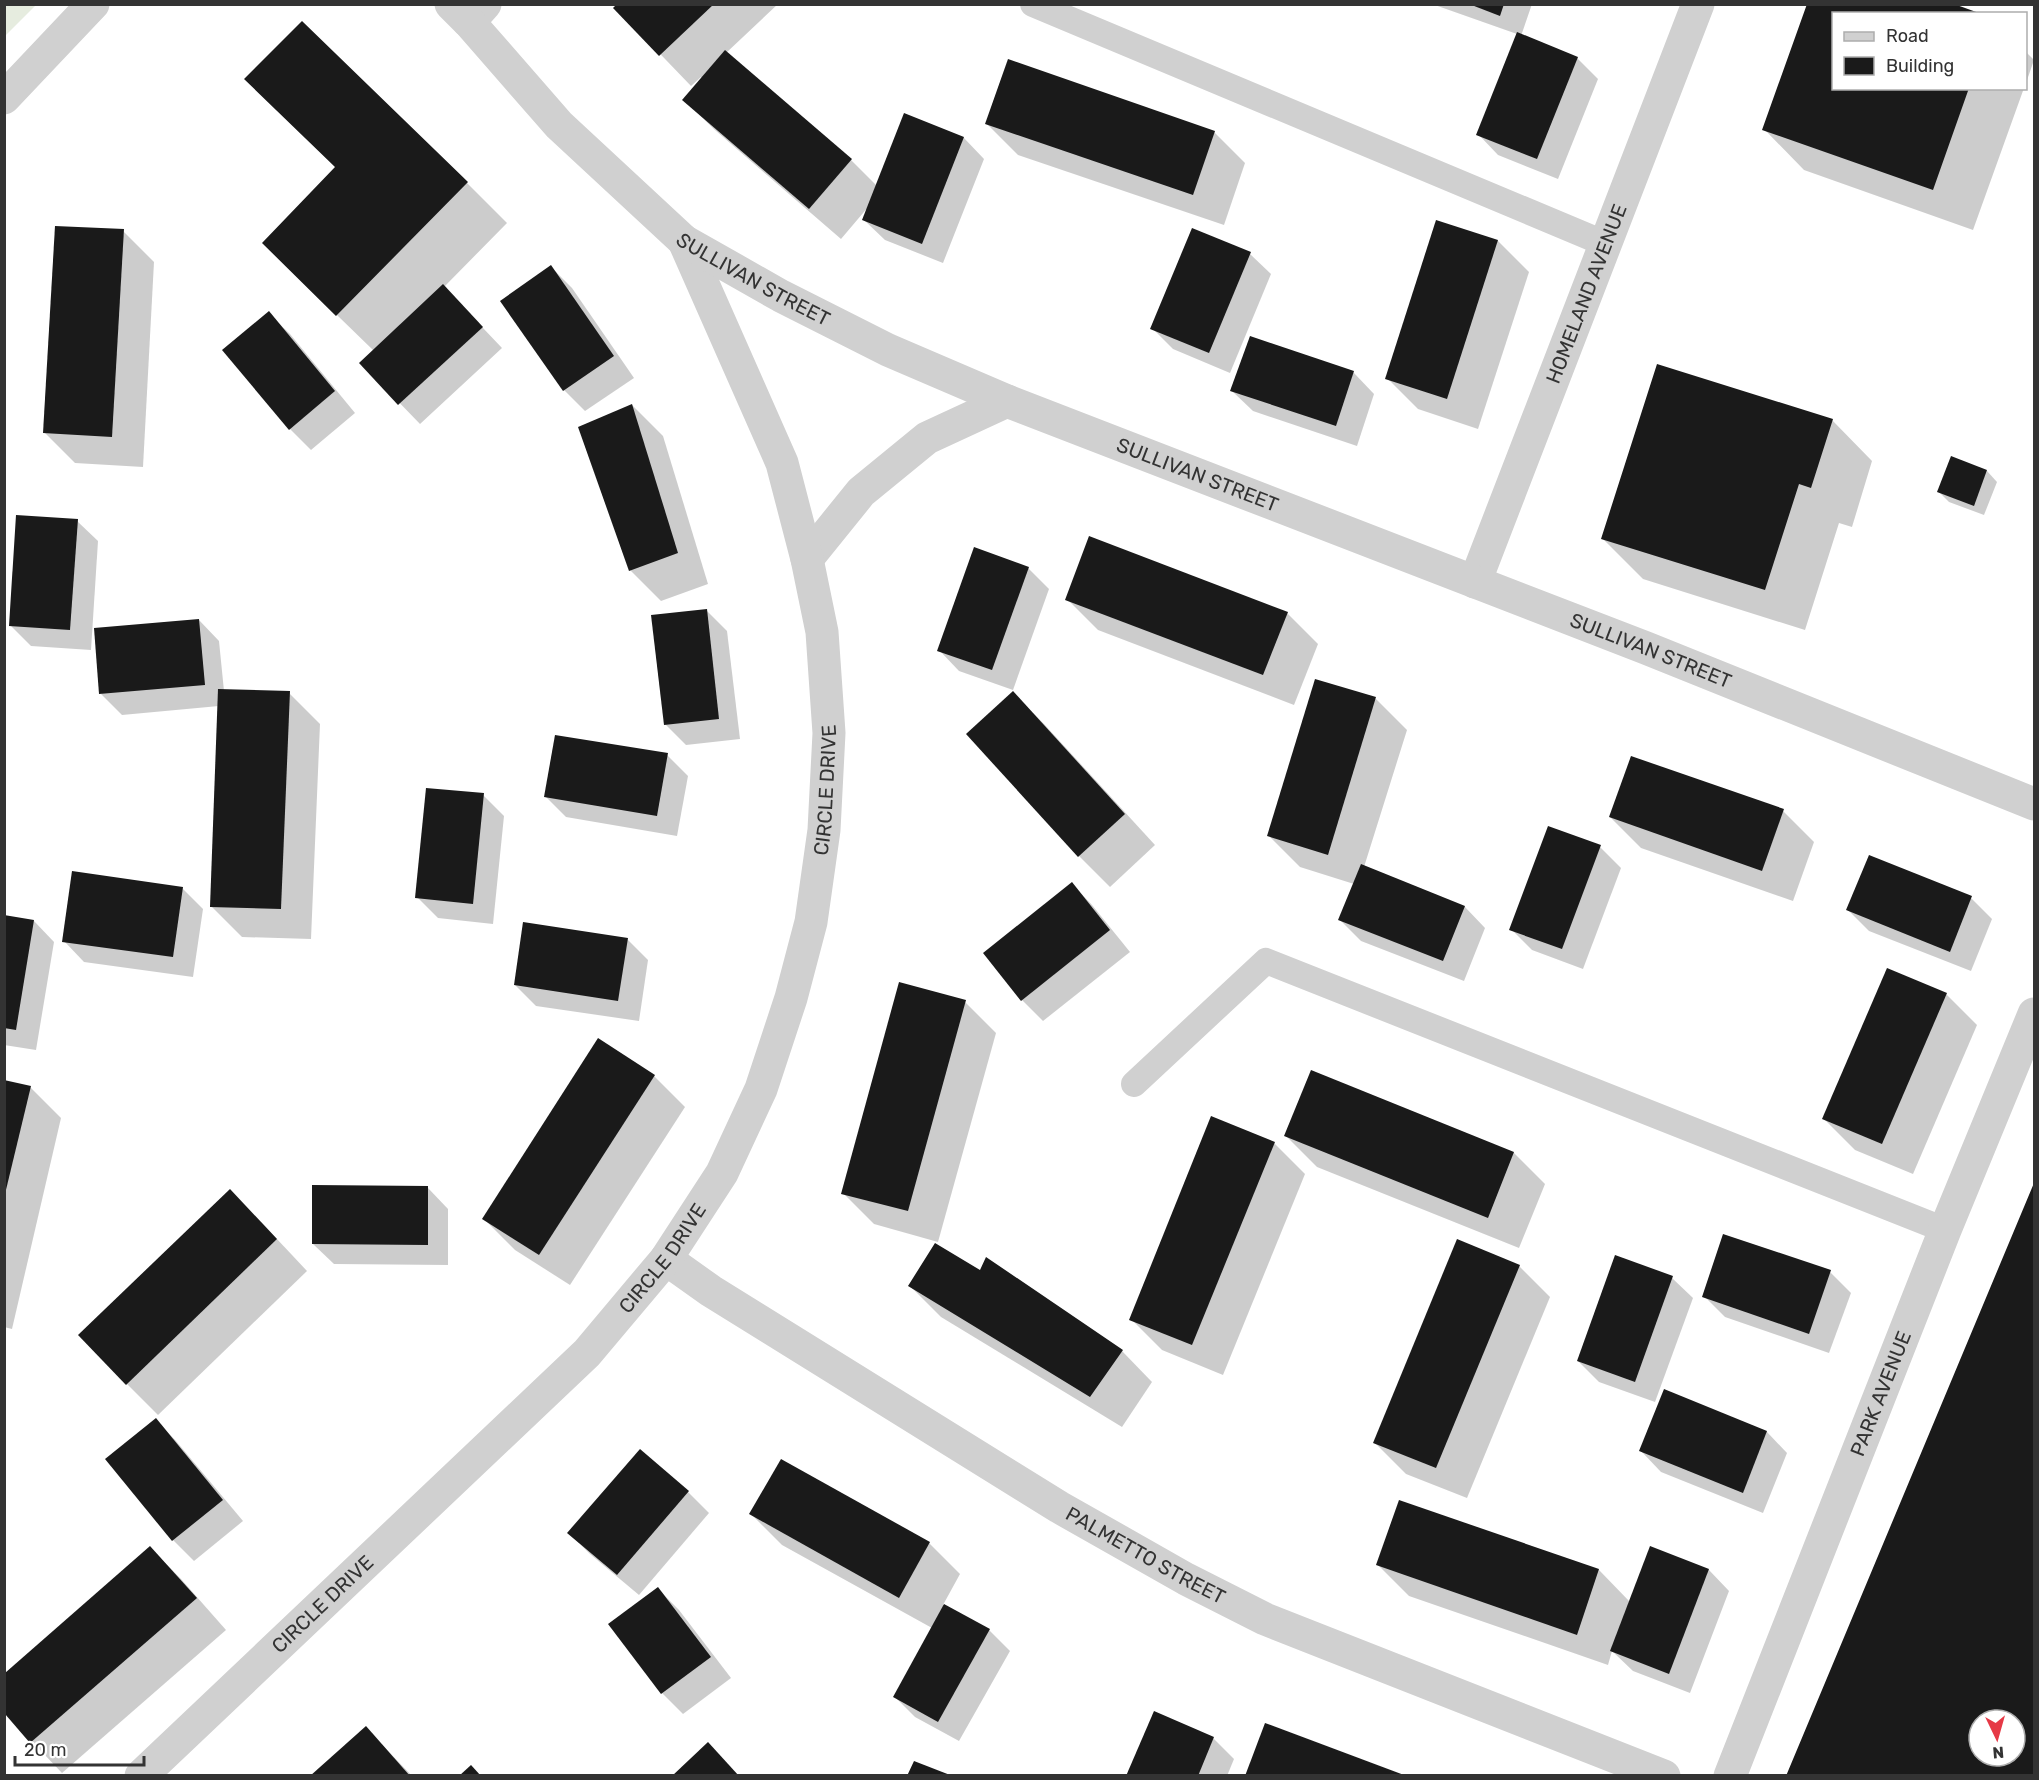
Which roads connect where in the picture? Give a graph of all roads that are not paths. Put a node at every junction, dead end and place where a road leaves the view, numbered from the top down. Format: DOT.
graph roads {
  1 [pos="93,4"];
  2 [pos="1033,4"];
  3 [pos="1698,4"];
  4 [pos="468,10"];
  5 [pos="4,98"];
  6 [pos="684,241"];
  7 [pos="1606,244"];
  8 [pos="1007,401"];
  9 [pos="807,559"];
  10 [pos="1475,582"];
  11 [pos="2034,804"];
  12 [pos="2034,1014"];
  13 [pos="1134,1084"];
  14 [pos="1945,1230"];
  15 [pos="666,1258"];
  16 [pos="141,1776"];
  17 [pos="1664,1776"];
  18 [pos="1730,1776"];
  1 -- 5 [label="street"];
  2 -- 7 [label="lane"];
  3 -- 7 [label="street, HOMELAND AVENUE"];
  4 -- 6 [label="street, SULLIVAN STREET"];
  6 -- 8 [label="street, SULLIVAN STREET"];
  6 -- 9 [label="street, CIRCLE DRIVE"];
  7 -- 10 [label="street, HOMELAND AVENUE"];
  8 -- 9 [label="street"];
  8 -- 10 [label="street, SULLIVAN STREET"];
  9 -- 15 [label="street, CIRCLE DRIVE"];
  10 -- 11 [label="street, SULLIVAN STREET"];
  12 -- 14 [label="street, PARK AVENUE"];
  13 -- 14 [label="lane"];
  14 -- 18 [label="street, PARK AVENUE"];
  15 -- 16 [label="street, CIRCLE DRIVE"];
  15 -- 17 [label="street, PALMETTO STREET"];
}
